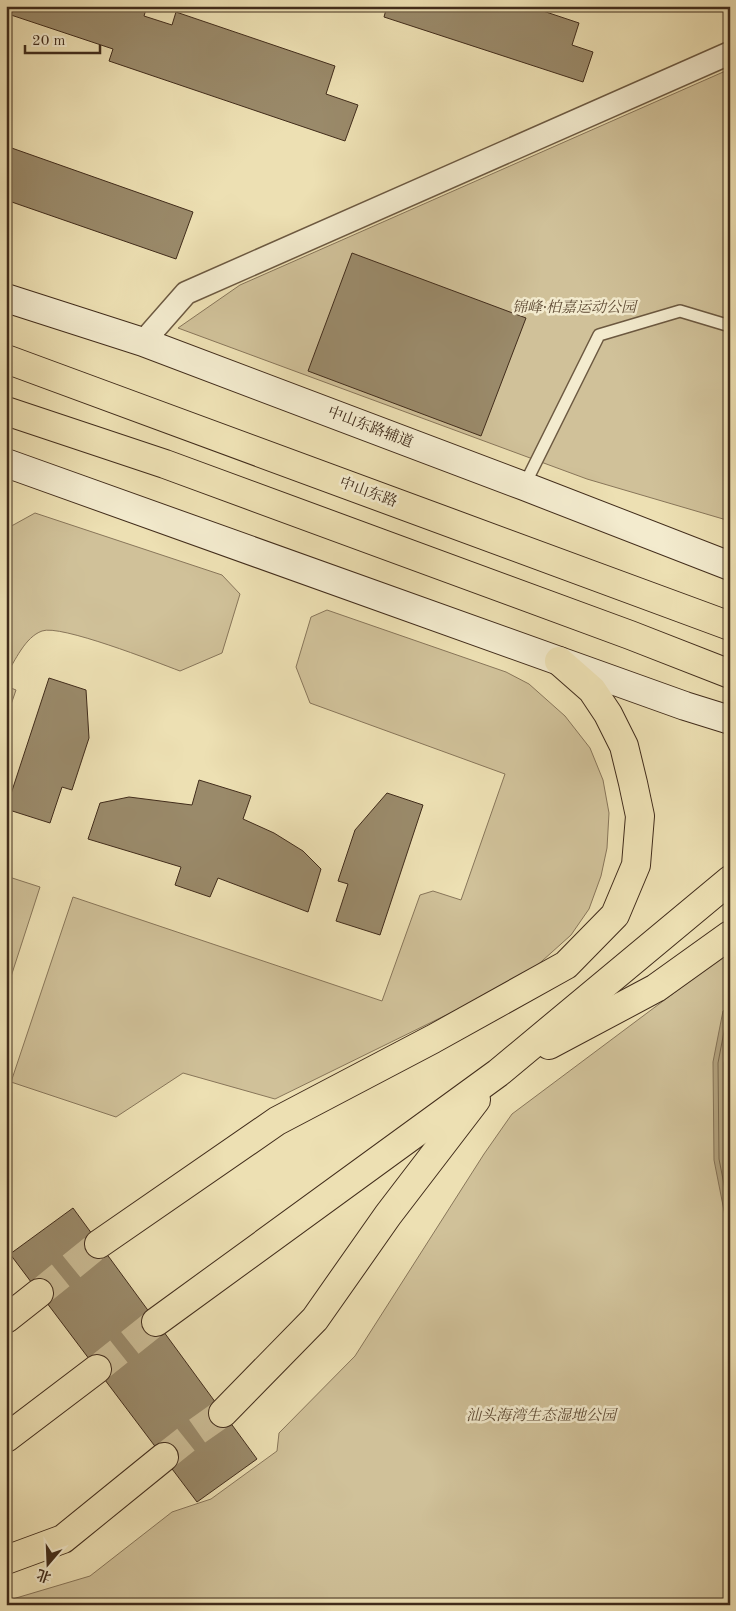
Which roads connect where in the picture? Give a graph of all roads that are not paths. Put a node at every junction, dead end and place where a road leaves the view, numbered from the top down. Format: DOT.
graph roads {
  1 [pos="730,53"];
  2 [pos="6,298"];
  3 [pos="730,326"];
  4 [pos="143,342"];
  5 [pos="6,359"];
  6 [pos="6,412"];
  7 [pos="6,462"];
  8 [pos="524,486"];
  9 [pos="730,566"];
  10 [pos="730,626"];
  11 [pos="559,660"];
  12 [pos="730,674"];
  13 [pos="730,720"];
  14 [pos="730,880"];
  15 [pos="730,934"];
  16 [pos="498,1073"];
  17 [pos="99,1244"];
  18 [pos="39,1292"];
  19 [pos="6,1319"];
  20 [pos="156,1322"];
  21 [pos="97,1369"];
  22 [pos="224,1413"];
  23 [pos="6,1438"];
  24 [pos="164,1457"];
  25 [pos="6,1560"];
  1 -- 4 [label="street"];
  2 -- 4 [label="street, 中山东路辅道"];
  3 -- 8 [label="lane"];
  4 -- 8 [label="street, 中山东路辅道"];
  5 -- 10 [label="highway, 中山东路"];
  6 -- 12 [label="highway"];
  7 -- 11 [label="street"];
  8 -- 9 [label="street, 中山东路辅道"];
  11 -- 13 [label="street"];
  11 -- 17 [label="highway"];
  14 -- 16 [label="highway"];
  15 -- 16 [label="highway"];
  16 -- 20 [label="highway"];
  16 -- 22 [label="highway"];
  18 -- 19 [label="highway"];
  21 -- 23 [label="highway"];
  24 -- 25 [label="highway"];
}
